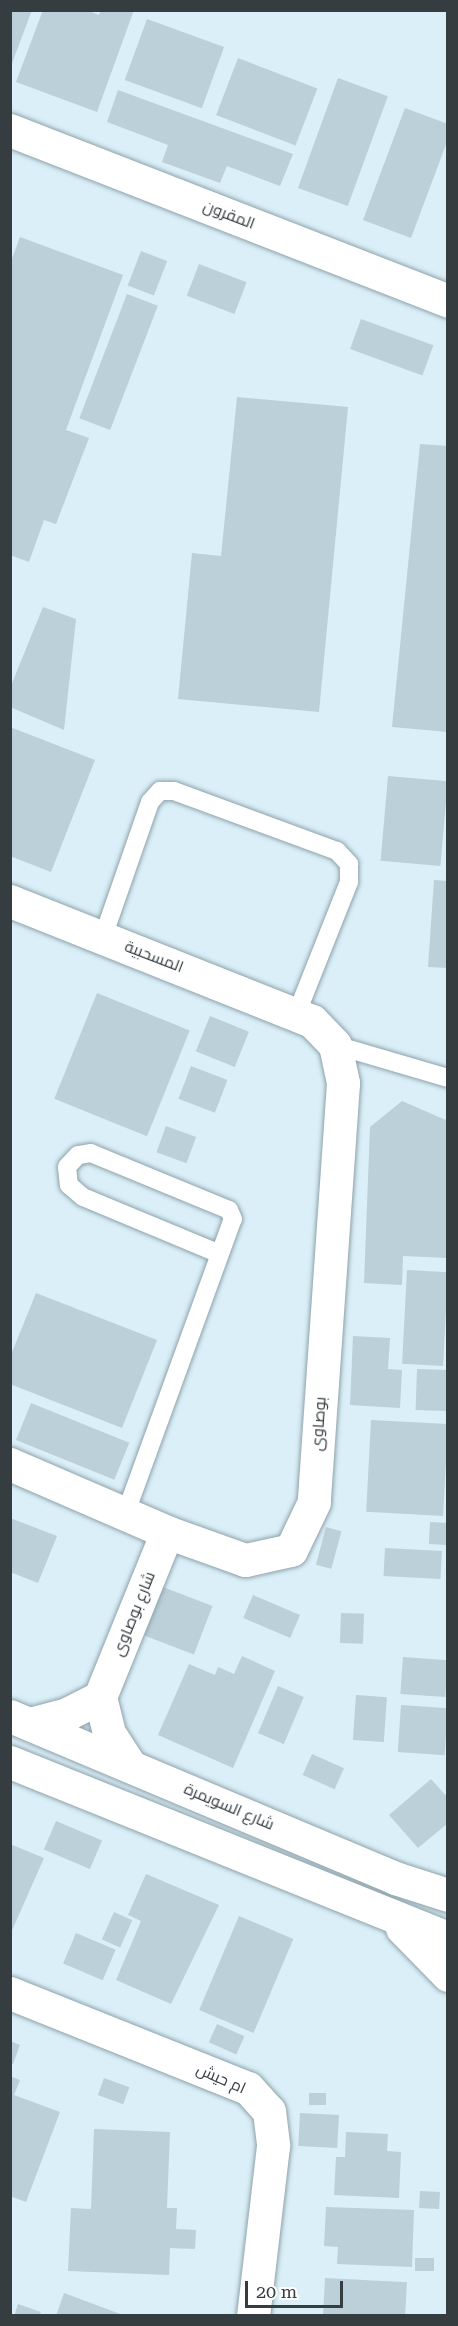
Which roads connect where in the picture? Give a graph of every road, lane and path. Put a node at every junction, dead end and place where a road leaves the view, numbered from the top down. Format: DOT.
graph roads {
  1 [pos="10,130"];
  2 [pos="447,301"];
  3 [pos="11,905"];
  4 [pos="103,937"];
  5 [pos="297,1013"];
  6 [pos="335,1045"];
  7 [pos="447,1078"];
  8 [pos="220,1254"];
  9 [pos="10,1464"];
  10 [pos="125,1515"];
  11 [pos="167,1532"];
  12 [pos="100,1697"];
  13 [pos="20,1720"];
  14 [pos="10,1762"];
  15 [pos="129,1764"];
  16 [pos="447,1868"];
  17 [pos="395,1878"];
  18 [pos="447,1895"];
  19 [pos="379,1910"];
  20 [pos="447,1938"];
  21 [pos="447,1975"];
  22 [pos="10,1993"];
  23 [pos="253,2316"];
  1 -- 2 [label="street, المقرون"];
  3 -- 4 [label="street, المسحبية"];
  4 -- 5 [label="street, المسحبية"];
  4 -- 5 [label="lane"];
  5 -- 6 [label="street"];
  6 -- 7 [label="lane"];
  6 -- 11 [label="street, بوصاوى"];
  8 -- 8 [label="lane"];
  8 -- 10 [label="lane"];
  9 -- 10 [label="street, بوصاوى"];
  10 -- 11 [label="street, بوصاوى"];
  11 -- 12 [label="street, شارع بوصاوى"];
  12 -- 13 [label="street"];
  12 -- 15 [label="street"];
  13 -- 15 [label="street, شارع السويمرة"];
  14 -- 19 [label="street"];
  15 -- 17 [label="street, شارع السويمرة"];
  16 -- 17 [label="street"];
  17 -- 18 [label="street, شارع السويمرة"];
  19 -- 20 [label="street"];
  19 -- 21 [label="street"];
  22 -- 23 [label="street, ام حيش"];
}
